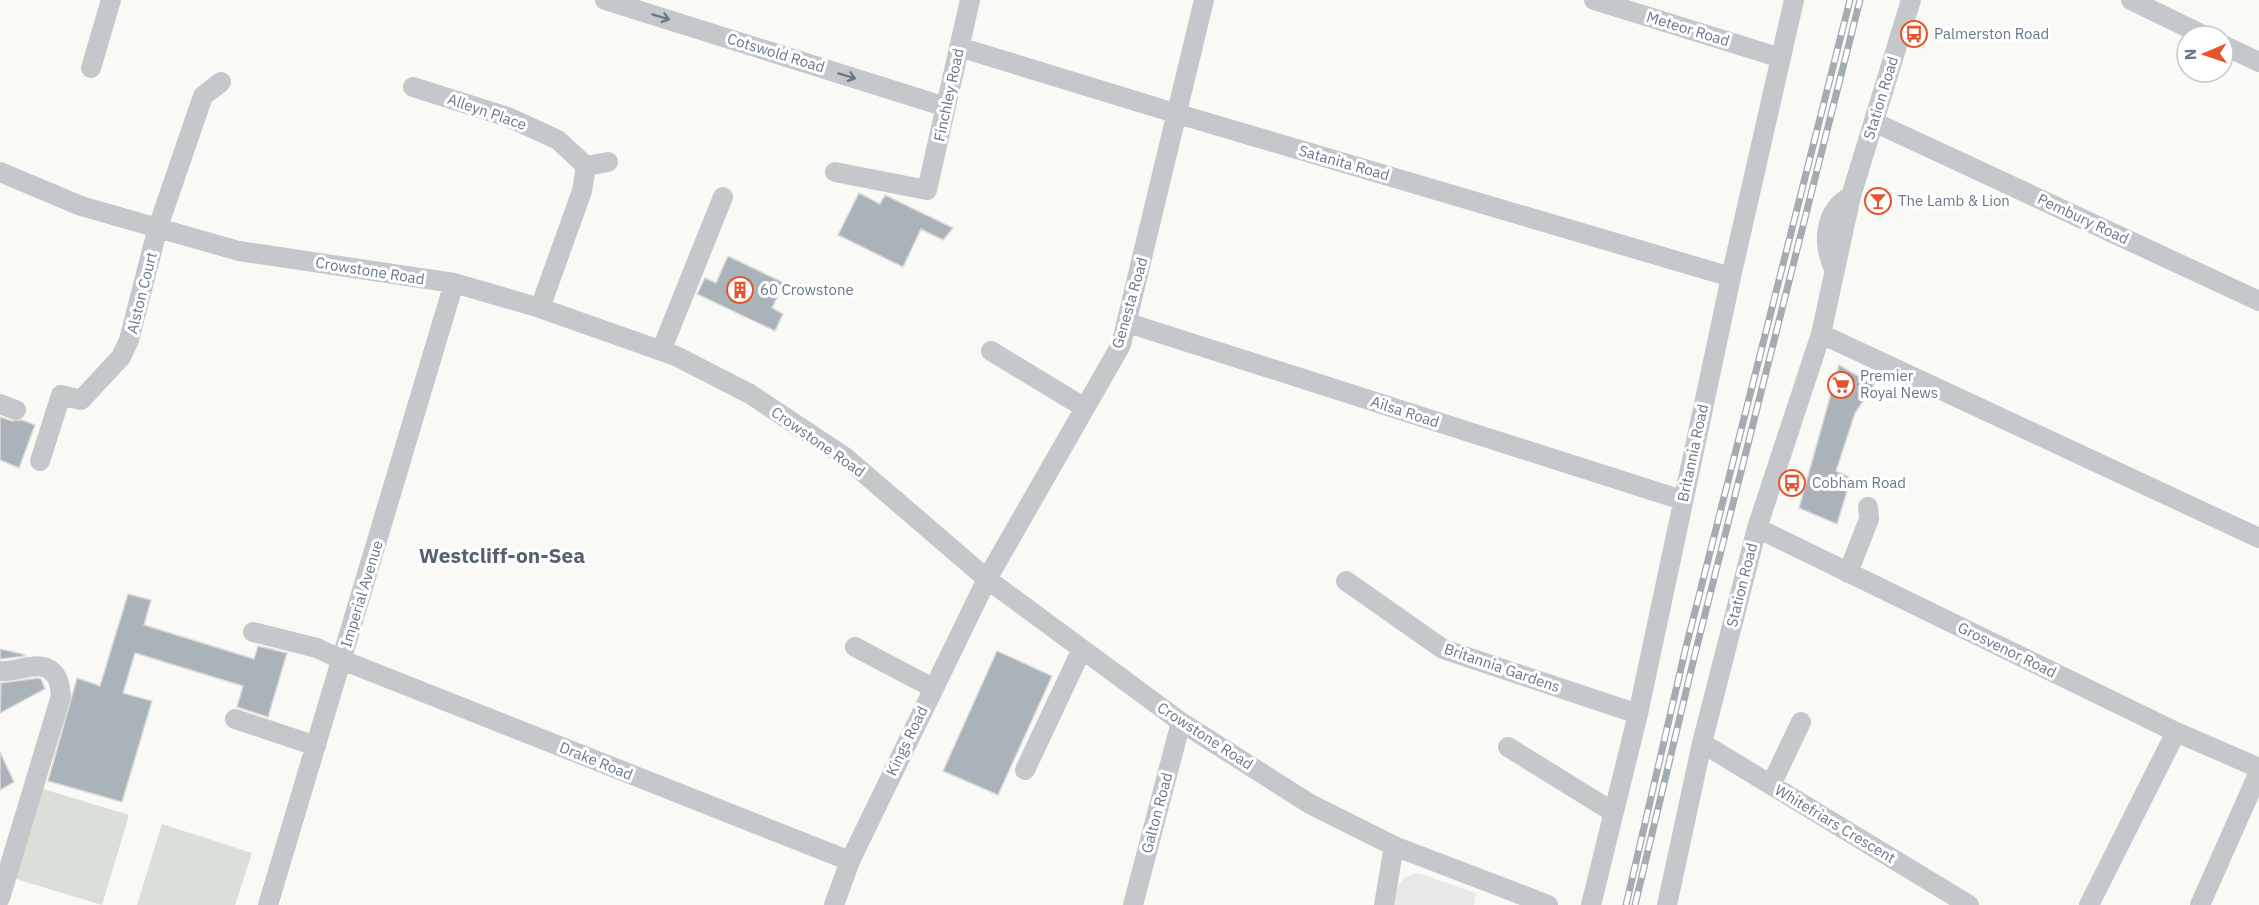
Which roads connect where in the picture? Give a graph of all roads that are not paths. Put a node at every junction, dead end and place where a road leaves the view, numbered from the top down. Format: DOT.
graph roads {
  1 [pos="111,0"];
  2 [pos="605,0"];
  3 [pos="970,0"];
  4 [pos="1204,0"];
  5 [pos="1594,0"];
  6 [pos="1794,0"];
  7 [pos="1911,0"];
  8 [pos="2131,0"];
  9 [pos="2180,24"];
  10 [pos="959,47"];
  11 [pos="2235,51"];
  12 [pos="1781,58"];
  13 [pos="2259,62"];
  14 [pos="91,68"];
  15 [pos="221,82"];
  16 [pos="413,87"];
  17 [pos="946,107"];
  18 [pos="1178,114"];
  19 [pos="1874,122"];
  20 [pos="608,162"];
  21 [pos="586,166"];
  22 [pos="0,172"];
  23 [pos="835,172"];
  24 [pos="723,198"];
  25 [pos="158,227"];
  26 [pos="1731,277"];
  27 [pos="454,283"];
  28 [pos="2259,301"];
  29 [pos="540,308"];
  30 [pos="1128,323"];
  31 [pos="1821,334"];
  32 [pos="662,351"];
  33 [pos="991,351"];
  34 [pos="1085,408"];
  35 [pos="40,461"];
  36 [pos="1682,501"];
  37 [pos="1868,507"];
  38 [pos="1757,528"];
  39 [pos="2259,538"];
  40 [pos="1848,573"];
  41 [pos="987,579"];
  42 [pos="1346,581"];
  43 [pos="253,632"];
  44 [pos="855,647"];
  45 [pos="1082,649"];
  46 [pos="342,660"];
  47 [pos="0,671"];
  48 [pos="933,688"];
  49 [pos="1638,714"];
  50 [pos="235,719"];
  51 [pos="1181,722"];
  52 [pos="1802,722"];
  53 [pos="2176,732"];
  54 [pos="1702,743"];
  55 [pos="316,746"];
  56 [pos="1508,747"];
  57 [pos="1025,770"];
  58 [pos="2259,770"];
  59 [pos="1771,785"];
  60 [pos="1613,812"];
  61 [pos="1394,846"];
  62 [pos="850,861"];
  63 [pos="0,898"];
  64 [pos="268,905"];
  65 [pos="834,905"];
  66 [pos="1133,905"];
  67 [pos="1384,905"];
  68 [pos="1548,905"];
  69 [pos="1591,905"];
  70 [pos="1667,905"];
  71 [pos="1969,905"];
  72 [pos="2089,905"];
  73 [pos="2200,905"];
  1 -- 14 [label="street"];
  2 -- 17 [label="street, Cotswold Road, one-way"];
  3 -- 10 [label="street, Finchley Road"];
  4 -- 18 [label="street, Genesta Road"];
  5 -- 12 [label="street, Meteor Road"];
  6 -- 12 [label="street, Britannia Road"];
  7 -- 19 [label="street, Station Road"];
  8 -- 9 [label="street"];
  10 -- 17 [label="street, Finchley Road"];
  10 -- 18 [label="street, Satanita Road"];
  11 -- 13 [label="street"];
  12 -- 26 [label="street, Britannia Road"];
  15 -- 25 [label="street, Alston Court"];
  16 -- 21 [label="street, Alleyn Place"];
  17 -- 23 [label="street, Finchley Road"];
  18 -- 26 [label="street, Satanita Road"];
  18 -- 30 [label="street, Genesta Road"];
  19 -- 28 [label="street, Pembury Road"];
  19 -- 31 [label="street, Station Road"];
  20 -- 21 [label="street"];
  21 -- 29 [label="street"];
  22 -- 25 [label="street, Crowstone Road"];
  24 -- 32 [label="street"];
  25 -- 27 [label="street, Crowstone Road"];
  25 -- 35 [label="street, Alston Court"];
  26 -- 36 [label="street, Britannia Road"];
  27 -- 29 [label="street, Crowstone Road"];
  27 -- 46 [label="street, Imperial Avenue"];
  29 -- 32 [label="street, Crowstone Road"];
  30 -- 34 [label="street, Genesta Road"];
  30 -- 36 [label="street, Ailsa Road"];
  31 -- 38 [label="street, Station Road"];
  31 -- 39 [label="street"];
  32 -- 41 [label="street, Crowstone Road"];
  33 -- 34 [label="street"];
  34 -- 41 [label="street, Genesta Road"];
  36 -- 49 [label="street, Britannia Road"];
  37 -- 40 [label="street"];
  38 -- 40 [label="street, Grosvenor Road"];
  38 -- 54 [label="street, Station Road"];
  40 -- 53 [label="street, Grosvenor Road"];
  41 -- 45 [label="street, Crowstone Road"];
  41 -- 48 [label="street, Kings Road"];
  42 -- 49 [label="street, Britannia Gardens"];
  43 -- 46 [label="street, Drake Road"];
  44 -- 48 [label="street"];
  45 -- 51 [label="street, Crowstone Road"];
  45 -- 57 [label="street"];
  46 -- 55 [label="street, Imperial Avenue"];
  46 -- 62 [label="street, Drake Road"];
  47 -- 63 [label="street"];
  48 -- 62 [label="street, Kings Road"];
  49 -- 60 [label="street, Britannia Road"];
  50 -- 55 [label="street"];
  51 -- 61 [label="street, Crowstone Road"];
  51 -- 66 [label="street, Galton Road"];
  52 -- 59 [label="street"];
  53 -- 58 [label="street, Grosvenor Road"];
  53 -- 72 [label="street"];
  54 -- 59 [label="street, Whitefriars Crescent"];
  54 -- 70 [label="street, Station Road"];
  55 -- 64 [label="street, Imperial Avenue"];
  56 -- 60 [label="street"];
  58 -- 73 [label="street"];
  59 -- 71 [label="street, Whitefriars Crescent"];
  60 -- 69 [label="street, Britannia Road"];
  61 -- 67 [label="street"];
  61 -- 68 [label="street, Crowstone Road"];
  62 -- 65 [label="street, Kings Road"];
}
